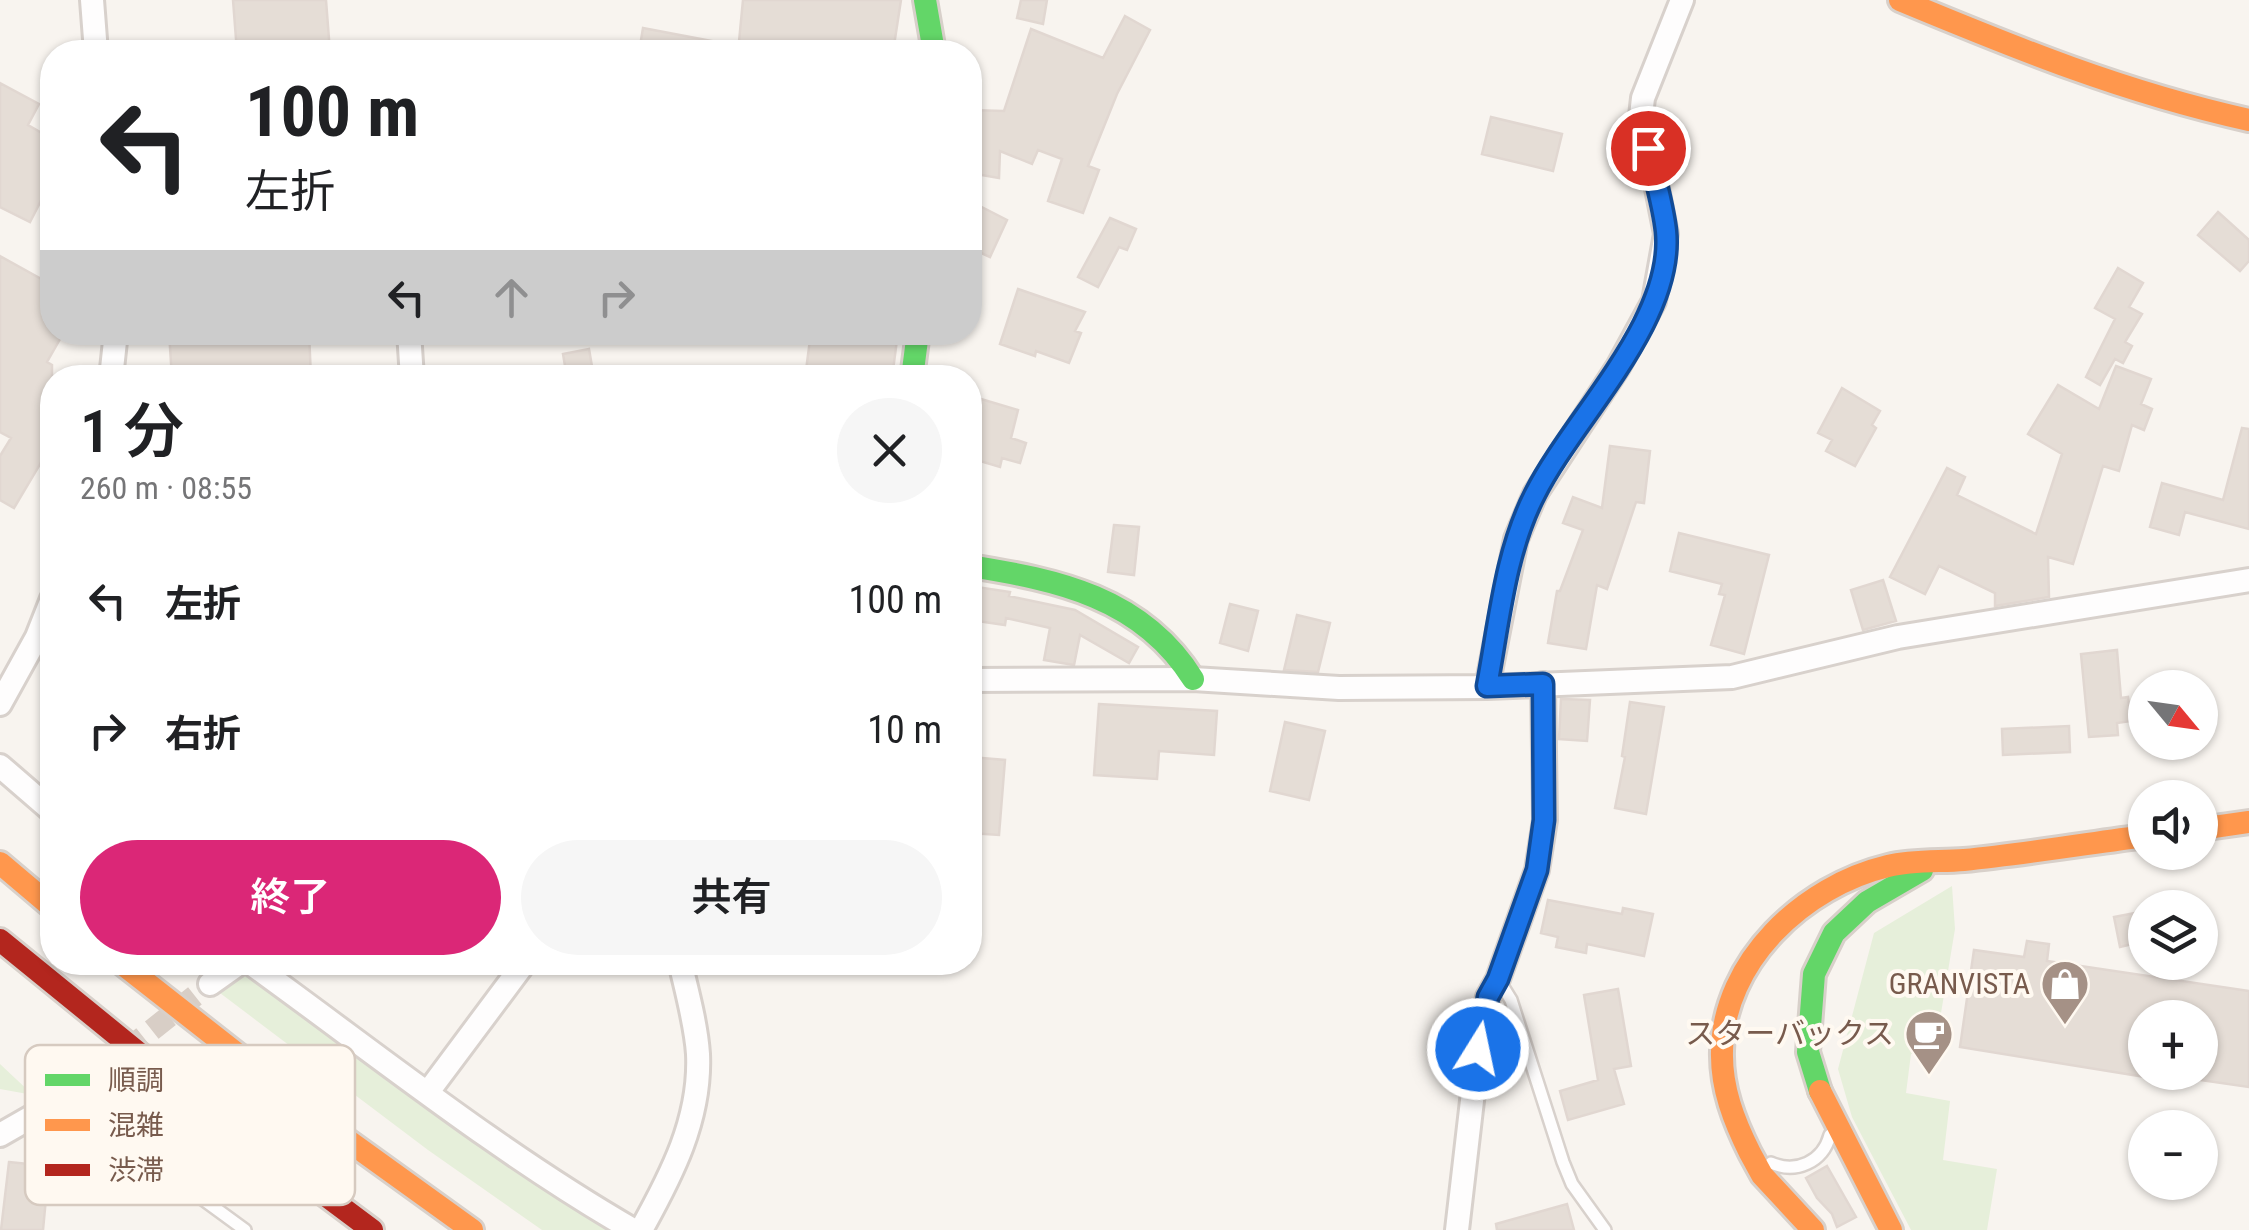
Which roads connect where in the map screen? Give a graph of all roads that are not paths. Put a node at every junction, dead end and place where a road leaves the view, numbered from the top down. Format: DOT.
graph roads {
  1 [pos="92,0"];
  2 [pos="925,0"];
  3 [pos="1682,0"];
  4 [pos="1900,0"];
  5 [pos="94,40"];
  6 [pos="932,40"];
  7 [pos="2249,120"];
  8 [pos="982,568"];
  9 [pos="2249,580"];
  10 [pos="40,629"];
  11 [pos="1193,679"];
  12 [pos="982,680"];
  13 [pos="1543,684"];
  14 [pos="1487,686"];
  15 [pos="0,704"];
  16 [pos="0,766"];
  17 [pos="40,801"];
  18 [pos="2249,822"];
  19 [pos="2218,826"];
  20 [pos="2128,838"];
  21 [pos="0,863"];
  22 [pos="1935,864"];
  23 [pos="40,897"];
  24 [pos="0,940"];
  25 [pos="40,973"];
  26 [pos="43,975"];
  27 [pos="137,975"];
  28 [pos="223,975"];
  29 [pos="267,975"];
  30 [pos="515,975"];
  31 [pos="678,975"];
  32 [pos="1498,979"];
  33 [pos="210,984"];
  34 [pos="129,1045"];
  35 [pos="226,1045"];
  36 [pos="428,1092"];
  37 [pos="1831,1116"];
  38 [pos="25,1121"];
  39 [pos="0,1135"];
  40 [pos="355,1146"];
  41 [pos="1750,1153"];
  42 [pos="211,1205"];
  43 [pos="339,1205"];
  44 [pos="245,1230"];
  45 [pos="372,1230"];
  46 [pos="472,1230"];
  47 [pos="632,1230"];
  48 [pos="641,1230"];
  49 [pos="1457,1230"];
  50 [pos="1605,1230"];
  51 [pos="1812,1230"];
  52 [pos="1891,1230"];
  1 -- 5 [label="street"];
  2 -- 6 [label="main road"];
  3 -- 14 [label="street"];
  4 -- 7 [label="main road"];
  8 -- 11 [label="main road"];
  9 -- 13 [label="street"];
  10 -- 15 [label="street"];
  11 -- 12 [label="street"];
  11 -- 14 [label="street"];
  13 -- 14 [label="street"];
  13 -- 32 [label="street"];
  16 -- 17 [label="street"];
  18 -- 19 [label="main road"];
  20 -- 22 [label="main road"];
  21 -- 23 [label="main road"];
  22 -- 37 [label="main road"];
  22 -- 41 [label="main road"];
  24 -- 25 [label="main road"];
  26 -- 34 [label="main road"];
  27 -- 35 [label="main road"];
  28 -- 33 [label="street"];
  29 -- 36 [label="street"];
  30 -- 36 [label="street"];
  31 -- 48 [label="street"];
  32 -- 49 [label="street"];
  32 -- 50 [label="lane"];
  36 -- 47 [label="street"];
  37 -- 41 [label="lane"];
  37 -- 52 [label="main road"];
  38 -- 39 [label="street"];
  40 -- 46 [label="main road"];
  41 -- 51 [label="main road"];
  42 -- 44 [label="lane"];
  43 -- 45 [label="main road"];
}
